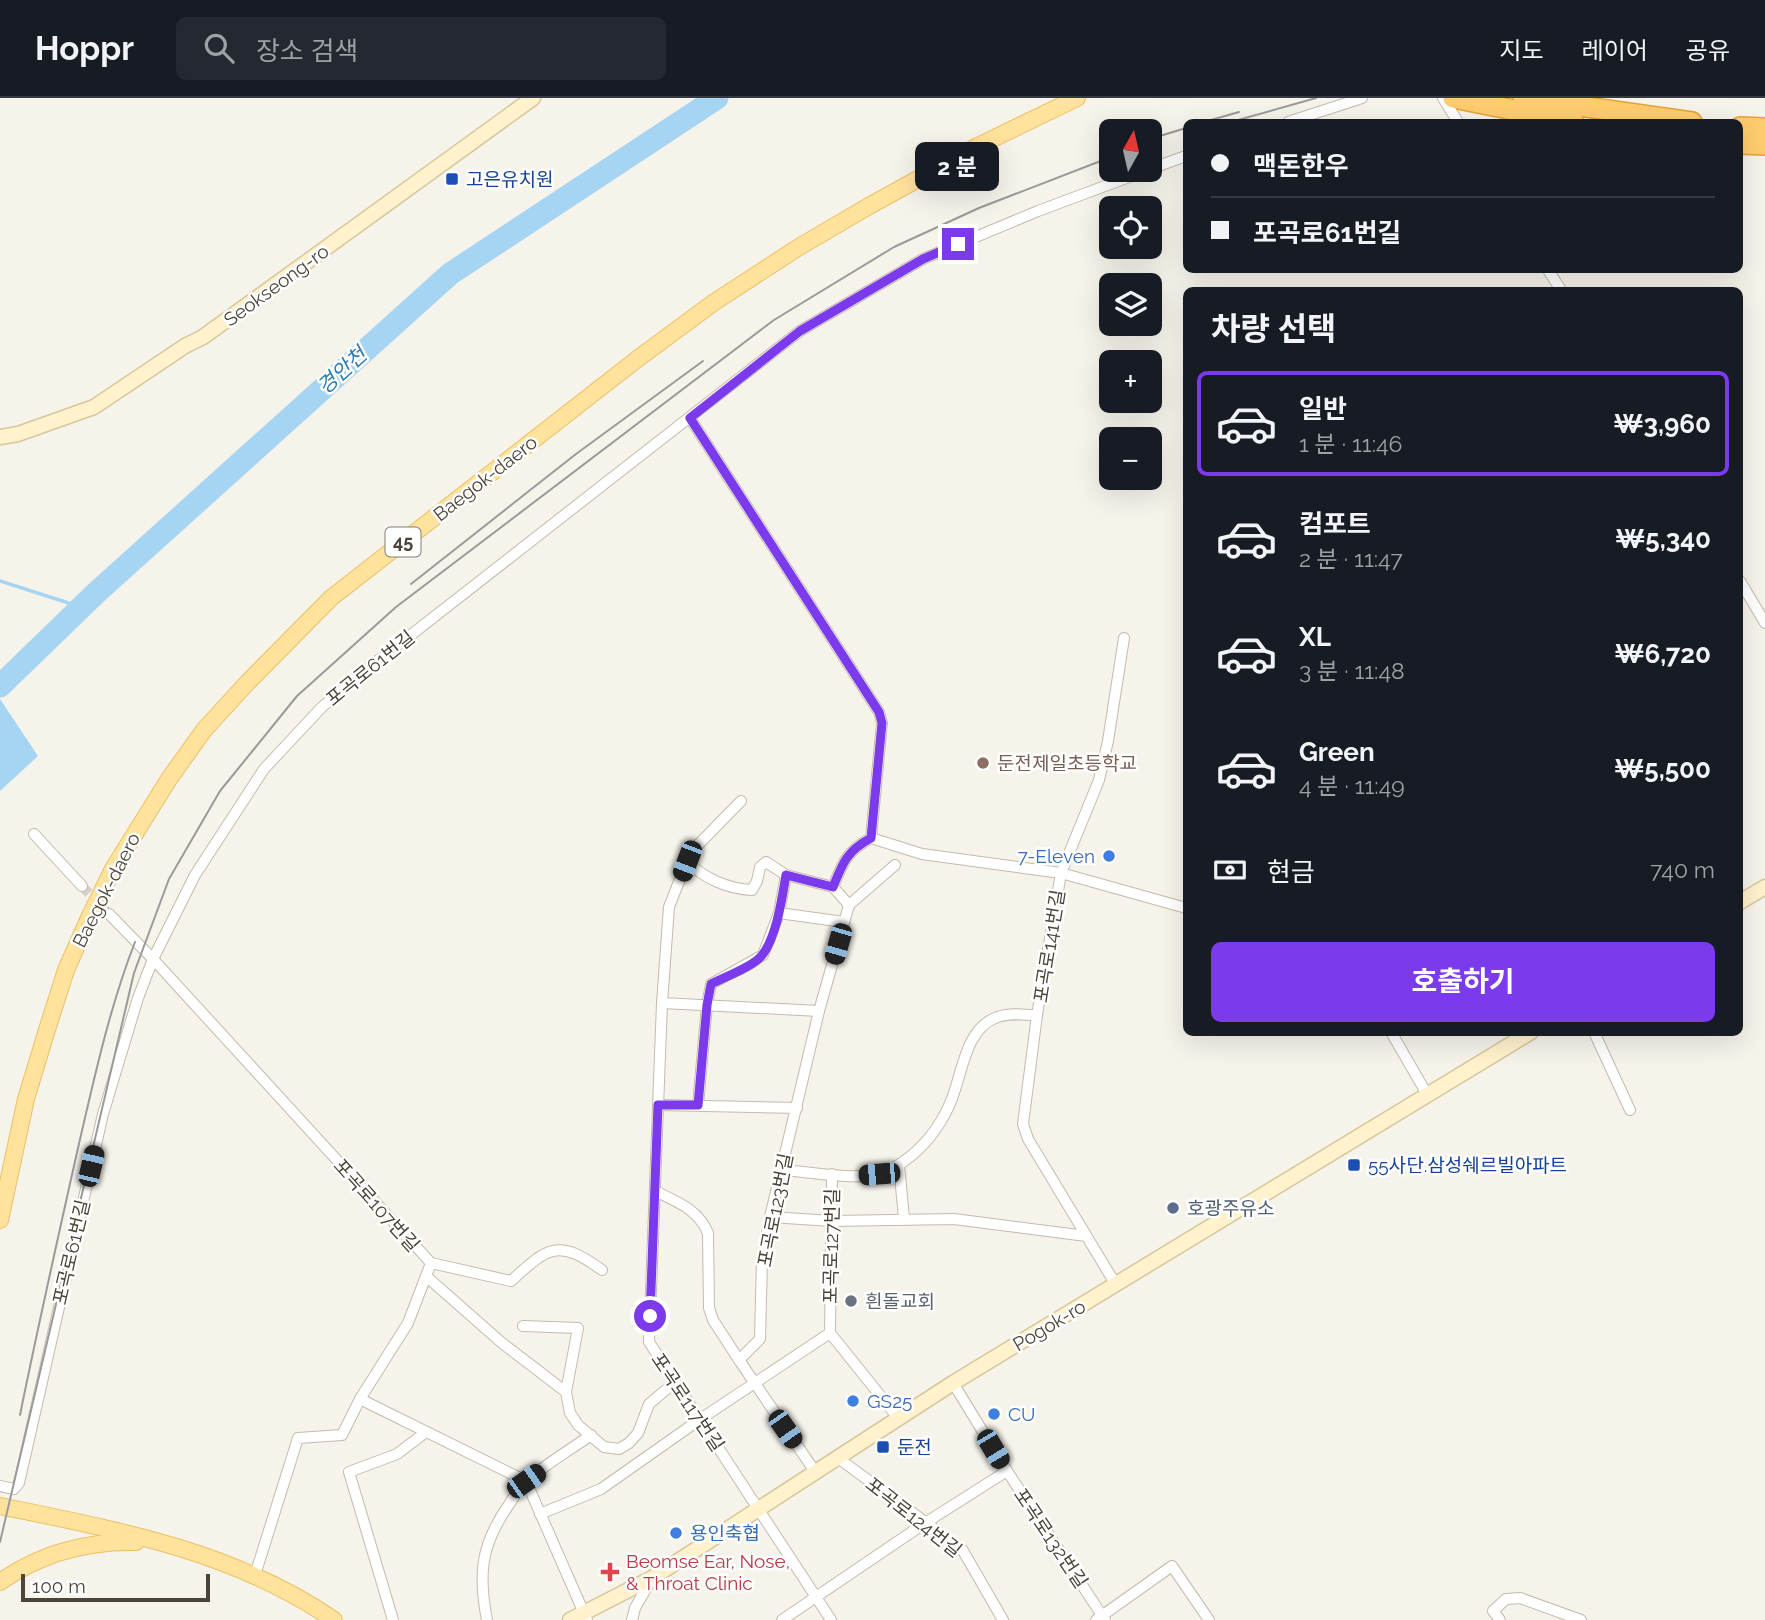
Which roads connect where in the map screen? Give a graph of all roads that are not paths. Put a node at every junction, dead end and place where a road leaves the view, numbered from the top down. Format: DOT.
graph roads {
  1 [pos="533,98"];
  2 [pos="1077,98"];
  3 [pos="1362,98"];
  4 [pos="1443,98"];
  5 [pos="1453,98"];
  6 [pos="1523,98"];
  7 [pos="1566,116"];
  8 [pos="1297,119"];
  9 [pos="1456,119"];
  10 [pos="1629,119"];
  11 [pos="1743,127"];
  12 [pos="1765,128"];
  13 [pos="1743,144"];
  14 [pos="1765,145"];
  15 [pos="1183,157"];
  16 [pos="1162,164"];
  17 [pos="1115,182"];
  18 [pos="690,418"];
  19 [pos="0,436"];
  20 [pos="1743,586"];
  21 [pos="1765,622"];
  22 [pos="1124,638"];
  23 [pos="741,802"];
  24 [pos="34,834"];
  25 [pos="871,838"];
  26 [pos="687,861"];
  27 [pos="895,866"];
  28 [pos="1061,873"];
  29 [pos="786,875"];
  30 [pos="82,886"];
  31 [pos="833,887"];
  32 [pos="1765,887"];
  33 [pos="1743,900"];
  34 [pos="849,905"];
  35 [pos="1183,907"];
  36 [pos="779,913"];
  37 [pos="109,914"];
  38 [pos="844,922"];
  39 [pos="153,958"];
  40 [pos="662,1003"];
  41 [pos="707,1005"];
  42 [pos="819,1012"];
  43 [pos="1037,1015"];
  44 [pos="1393,1036"];
  45 [pos="1525,1036"];
  46 [pos="1596,1036"];
  47 [pos="1429,1096"];
  48 [pos="658,1105"];
  49 [pos="698,1105"];
  50 [pos="797,1108"];
  51 [pos="1630,1110"];
  52 [pos="899,1165"];
  53 [pos="782,1170"];
  54 [pos="832,1174"];
  55 [pos="655,1191"];
  56 [pos="770,1217"];
  57 [pos="904,1218"];
  58 [pos="0,1220"];
  59 [pos="832,1221"];
  60 [pos="1086,1236"];
  61 [pos="431,1263"];
  62 [pos="602,1270"];
  63 [pos="427,1277"];
  64 [pos="1116,1285"];
  65 [pos="523,1326"];
  66 [pos="830,1333"];
  67 [pos="739,1360"];
  68 [pos="674,1383"];
  69 [pos="953,1383"];
  70 [pos="754,1384"];
  71 [pos="566,1392"];
  72 [pos="360,1399"];
  73 [pos="899,1419"];
  74 [pos="699,1420"];
  75 [pos="425,1432"];
  76 [pos="591,1435"];
  77 [pos="838,1458"];
  78 [pos="1007,1471"];
  79 [pos="816,1473"];
  80 [pos="526,1481"];
  81 [pos="0,1486"];
  82 [pos="0,1506"];
  83 [pos="760,1509"];
  84 [pos="540,1514"];
  85 [pos="925,1523"];
  86 [pos="171,1544"];
  87 [pos="255,1575"];
  88 [pos="652,1578"];
  89 [pos="0,1582"];
  90 [pos="817,1598"];
  91 [pos="321,1614"];
  92 [pos="580,1618"];
  93 [pos="1101,1618"];
  94 [pos="334,1620"];
  95 [pos="393,1620"];
  96 [pos="487,1620"];
  97 [pos="632,1620"];
  98 [pos="782,1620"];
  99 [pos="831,1620"];
  100 [pos="1003,1620"];
  101 [pos="1209,1620"];
  102 [pos="1500,1620"];
  103 [pos="1581,1620"];
  1 -- 19 [label="street, Seokseong-ro"];
  2 -- 58 [label="main road, Baegok-daero / 45"];
  3 -- 8 [label="street"];
  4 -- 9 [label="street"];
  5 -- 7 [label="highway"];
  6 -- 7 [label="highway"];
  7 -- 10 [label="highway"];
  11 -- 12 [label="highway"];
  13 -- 14 [label="highway"];
  15 -- 16 [label="street, 포곡로61번길"];
  17 -- 18 [label="street, 포곡로61번길"];
  18 -- 25 [label="street"];
  18 -- 39 [label="street, 포곡로61번길"];
  20 -- 21 [label="street"];
  22 -- 28 [label="street"];
  23 -- 26 [label="street, 포곡로117번길"];
  24 -- 30 [label="street"];
  25 -- 28 [label="street, 포곡로141번길"];
  25 -- 31 [label="street"];
  26 -- 29 [label="street"];
  26 -- 40 [label="street, 포곡로117번길"];
  27 -- 34 [label="street"];
  28 -- 35 [label="street"];
  28 -- 43 [label="street, 포곡로141번길"];
  29 -- 31 [label="street"];
  29 -- 36 [label="street"];
  31 -- 34 [label="street"];
  32 -- 33 [label="street"];
  34 -- 38 [label="street, 포곡로123번길"];
  36 -- 38 [label="street"];
  36 -- 41 [label="street"];
  37 -- 39 [label="street, 포곡로107번길"];
  38 -- 42 [label="street, 포곡로123번길"];
  39 -- 61 [label="street, 포곡로107번길"];
  39 -- 81 [label="street, 포곡로61번길"];
  40 -- 41 [label="street"];
  40 -- 48 [label="street, 포곡로117번길"];
  41 -- 42 [label="street"];
  41 -- 49 [label="street"];
  42 -- 50 [label="street, 포곡로123번길"];
  43 -- 52 [label="street"];
  43 -- 60 [label="street, 포곡로141번길"];
  44 -- 47 [label="street"];
  45 -- 47 [label="street, Pogok-ro"];
  46 -- 51 [label="street"];
  47 -- 64 [label="street, Pogok-ro"];
  48 -- 49 [label="street"];
  48 -- 55 [label="street, 포곡로117번길"];
  49 -- 50 [label="street"];
  50 -- 53 [label="street, 포곡로123번길"];
  52 -- 54 [label="street"];
  52 -- 57 [label="street"];
  53 -- 54 [label="street"];
  53 -- 56 [label="street, 포곡로123번길"];
  54 -- 59 [label="street, 포곡로127번길"];
  55 -- 67 [label="street"];
  55 -- 68 [label="street, 포곡로117번길"];
  56 -- 59 [label="street"];
  56 -- 67 [label="street, 포곡로123번길"];
  57 -- 59 [label="street"];
  57 -- 60 [label="street"];
  59 -- 66 [label="street, 포곡로127번길"];
  60 -- 64 [label="street, 포곡로141번길"];
  61 -- 62 [label="street"];
  61 -- 63 [label="street, 포곡로107번길"];
  63 -- 71 [label="street"];
  63 -- 72 [label="street, 포곡로107번길"];
  64 -- 69 [label="street, Pogok-ro"];
  65 -- 71 [label="street"];
  66 -- 70 [label="street"];
  66 -- 73 [label="street, 포곡로127번길"];
  67 -- 70 [label="street"];
  68 -- 74 [label="street, 포곡로117번길"];
  68 -- 76 [label="street"];
  69 -- 73 [label="street, Pogok-ro"];
  69 -- 78 [label="street, 포곡로132번길"];
  70 -- 74 [label="street"];
  70 -- 79 [label="street"];
  71 -- 76 [label="street"];
  72 -- 75 [label="street"];
  72 -- 87 [label="street, 포곡로107번길"];
  73 -- 77 [label="street, Pogok-ro"];
  74 -- 83 [label="street, 포곡로117번길"];
  74 -- 84 [label="street"];
  75 -- 80 [label="street"];
  75 -- 95 [label="street"];
  76 -- 80 [label="street"];
  77 -- 79 [label="street, Pogok-ro"];
  77 -- 85 [label="street, 포곡로124번길"];
  78 -- 85 [label="street"];
  78 -- 93 [label="street, 포곡로132번길"];
  79 -- 83 [label="street, Pogok-ro"];
  80 -- 84 [label="street"];
  80 -- 96 [label="street"];
  82 -- 86 [label="main road"];
  83 -- 88 [label="street, Pogok-ro"];
  83 -- 90 [label="street, 포곡로117번길"];
  84 -- 92 [label="street"];
  85 -- 90 [label="street"];
  85 -- 100 [label="street, 포곡로124번길"];
  86 -- 87 [label="main road"];
  86 -- 89 [label="main road"];
  87 -- 91 [label="main road"];
  88 -- 92 [label="street, Pogok-ro"];
  88 -- 97 [label="street"];
  90 -- 98 [label="street"];
  90 -- 99 [label="street, 포곡로117번길"];
  91 -- 94 [label="main road"];
  93 -- 101 [label="street"];
  102 -- 103 [label="street"];
}
